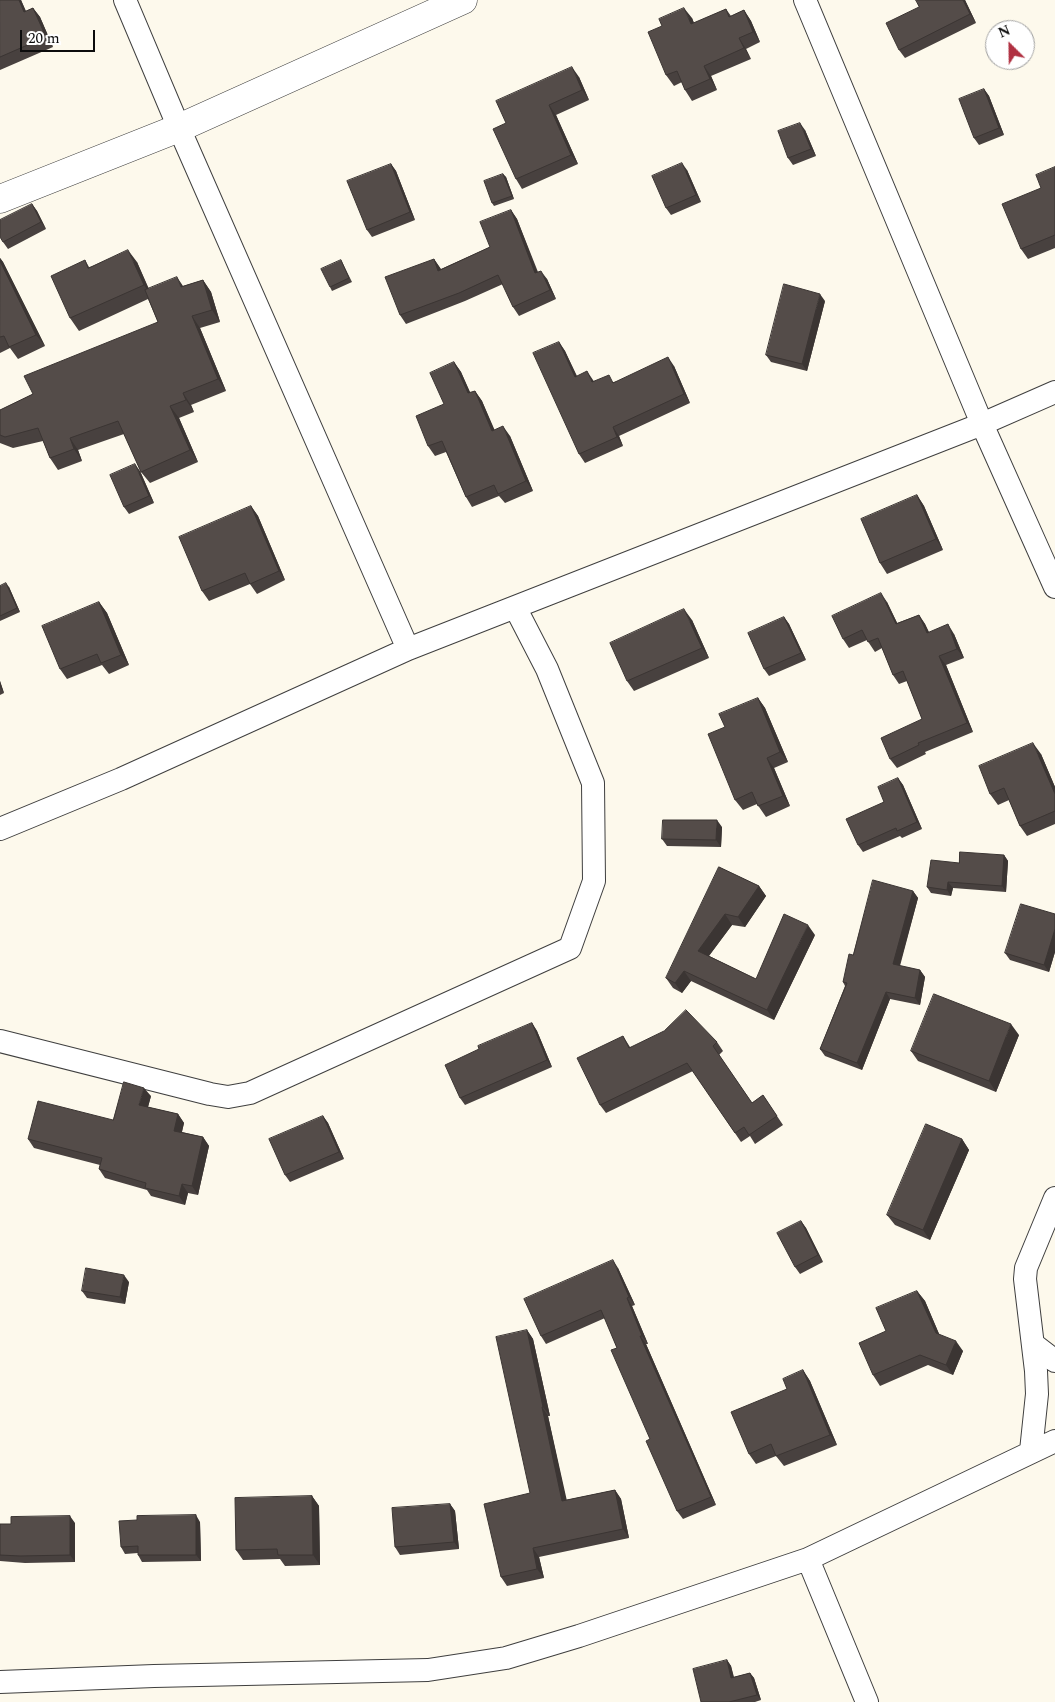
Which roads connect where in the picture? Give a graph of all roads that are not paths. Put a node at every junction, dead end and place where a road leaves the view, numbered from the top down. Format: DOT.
graph roads {
  1 [pos="125,0"];
  2 [pos="463,0"];
  3 [pos="805,0"];
  4 [pos="180,128"];
  5 [pos="0,199"];
  6 [pos="1055,392"];
  7 [pos="982,424"];
  8 [pos="1055,586"];
  9 [pos="515,607"];
  10 [pos="408,649"];
  11 [pos="0,829"];
  12 [pos="0,1041"];
  13 [pos="1055,1198"];
  14 [pos="1033,1344"];
  15 [pos="1055,1361"];
  16 [pos="1055,1441"];
  17 [pos="1031,1451"];
  18 [pos="808,1559"];
  19 [pos="0,1682"];
  20 [pos="867,1702"];
  1 -- 4 [label="street"];
  2 -- 4 [label="street"];
  3 -- 7 [label="street"];
  4 -- 5 [label="street"];
  4 -- 10 [label="street"];
  6 -- 7 [label="street"];
  7 -- 8 [label="street"];
  7 -- 9 [label="street"];
  9 -- 10 [label="street"];
  9 -- 12 [label="street"];
  10 -- 11 [label="street"];
  13 -- 14 [label="street"];
  14 -- 15 [label="street"];
  14 -- 17 [label="street"];
  16 -- 17 [label="street"];
  17 -- 18 [label="street"];
  18 -- 19 [label="street"];
  18 -- 20 [label="street"];
}
